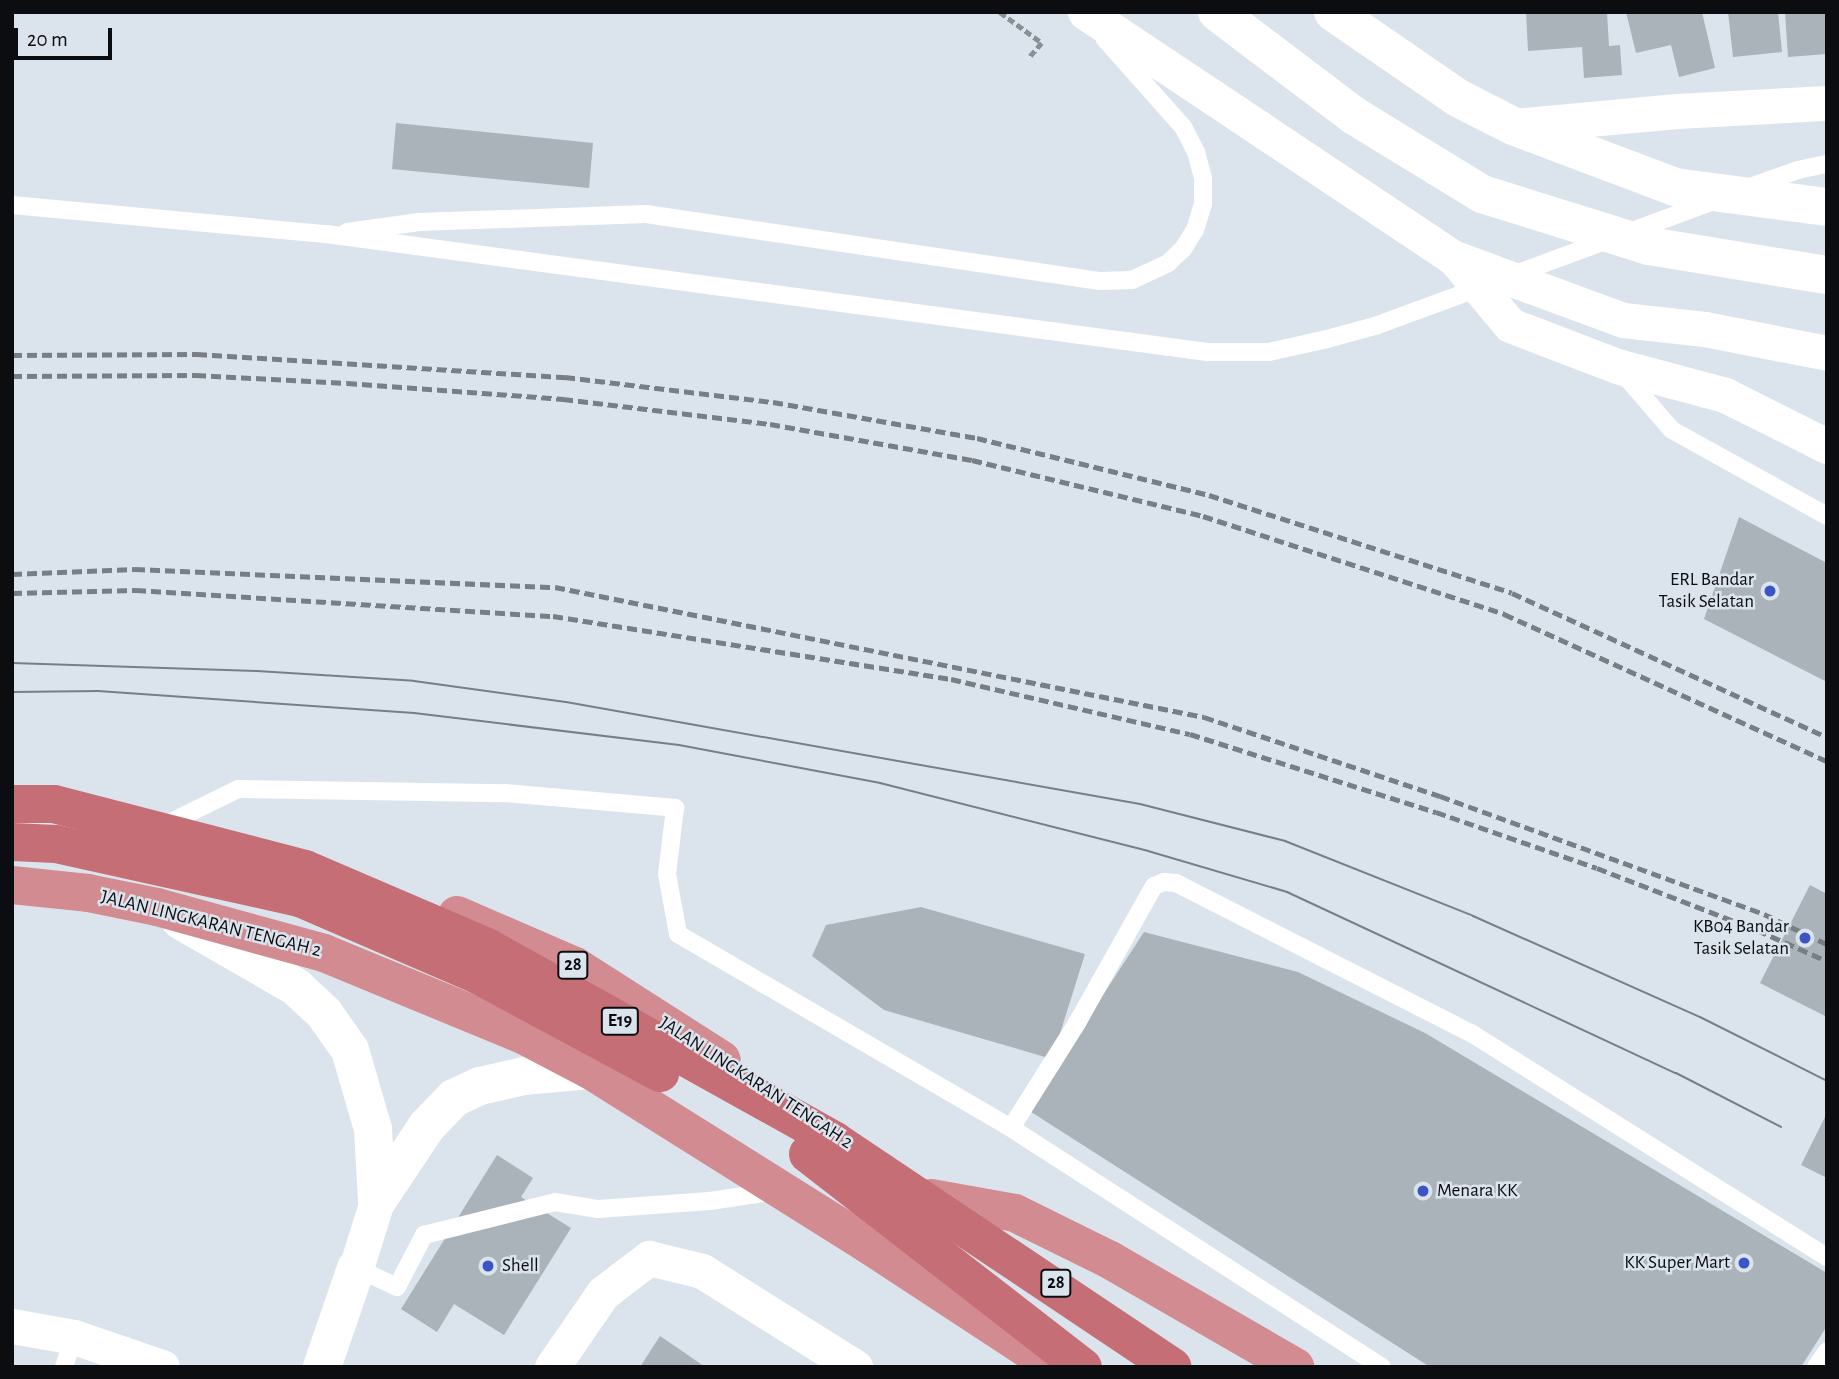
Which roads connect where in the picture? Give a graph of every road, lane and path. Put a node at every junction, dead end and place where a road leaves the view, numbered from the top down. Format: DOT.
graph roads {
  1 [pos="1000,12"];
  2 [pos="1083,12"];
  3 [pos="1217,12"];
  4 [pos="1333,12"];
  5 [pos="1030,57"];
  6 [pos="1827,103"];
  7 [pos="1513,126"];
  8 [pos="1827,164"];
  9 [pos="12,205"];
  10 [pos="1827,207"];
  11 [pos="327,234"];
  12 [pos="1452,257"];
  13 [pos="1827,275"];
  14 [pos="1827,353"];
  15 [pos="1617,366"];
  16 [pos="1827,446"];
  17 [pos="1827,516"];
  18 [pos="12,803"];
  19 [pos="170,822"];
  20 [pos="12,842"];
  21 [pos="12,885"];
  22 [pos="158,907"];
  23 [pos="590,1070"];
  24 [pos="1010,1128"];
  25 [pos="783,1190"];
  26 [pos="931,1198"];
  27 [pos="377,1201"];
  28 [pos="1827,1257"];
  29 [pos="356,1268"];
  30 [pos="12,1326"];
  31 [pos="1827,1351"];
  32 [pos="69,1352"];
  33 [pos="162,1367"];
  34 [pos="322,1367"];
  35 [pos="552,1367"];
  36 [pos="855,1367"];
  37 [pos="1055,1367"];
  38 [pos="1083,1367"];
  39 [pos="1172,1367"];
  40 [pos="1181,1367"];
  41 [pos="1294,1367"];
  42 [pos="1382,1367"];
  43 [pos="1816,1367"];
  1 -- 5 [label="path"];
  2 -- 11 [label="lane"];
  2 -- 12 [label="street"];
  3 -- 13 [label="street"];
  4 -- 7 [label="street"];
  6 -- 7 [label="street"];
  7 -- 10 [label="street"];
  8 -- 11 [label="lane"];
  9 -- 11 [label="lane"];
  12 -- 14 [label="street"];
  12 -- 15 [label="street"];
  15 -- 16 [label="street"];
  15 -- 17 [label="lane"];
  18 -- 19 [label="highway, JALAN LINGKARAN TENGAH 2 / 28"];
  18 -- 39 [label="highway, E19"];
  19 -- 24 [label="lane"];
  19 -- 26 [label="highway, JALAN LINGKARAN TENGAH 2 / 28"];
  20 -- 38 [label="highway, E19"];
  21 -- 22 [label="highway, JALAN LINGKARAN TENGAH 2"];
  22 -- 23 [label="highway, JALAN LINGKARAN TENGAH 2"];
  22 -- 27 [label="street"];
  23 -- 25 [label="highway, JALAN LINGKARAN TENGAH 2"];
  23 -- 27 [label="street"];
  24 -- 28 [label="lane"];
  24 -- 42 [label="lane"];
  25 -- 29 [label="lane"];
  25 -- 37 [label="highway, JALAN LINGKARAN TENGAH 2"];
  26 -- 40 [label="highway, JALAN LINGKARAN TENGAH 2 / 28"];
  26 -- 41 [label="highway"];
  27 -- 29 [label="street"];
  29 -- 34 [label="street"];
  30 -- 32 [label="street"];
  31 -- 43 [label="lane"];
  32 -- 33 [label="street"];
  35 -- 36 [label="street"];
}
